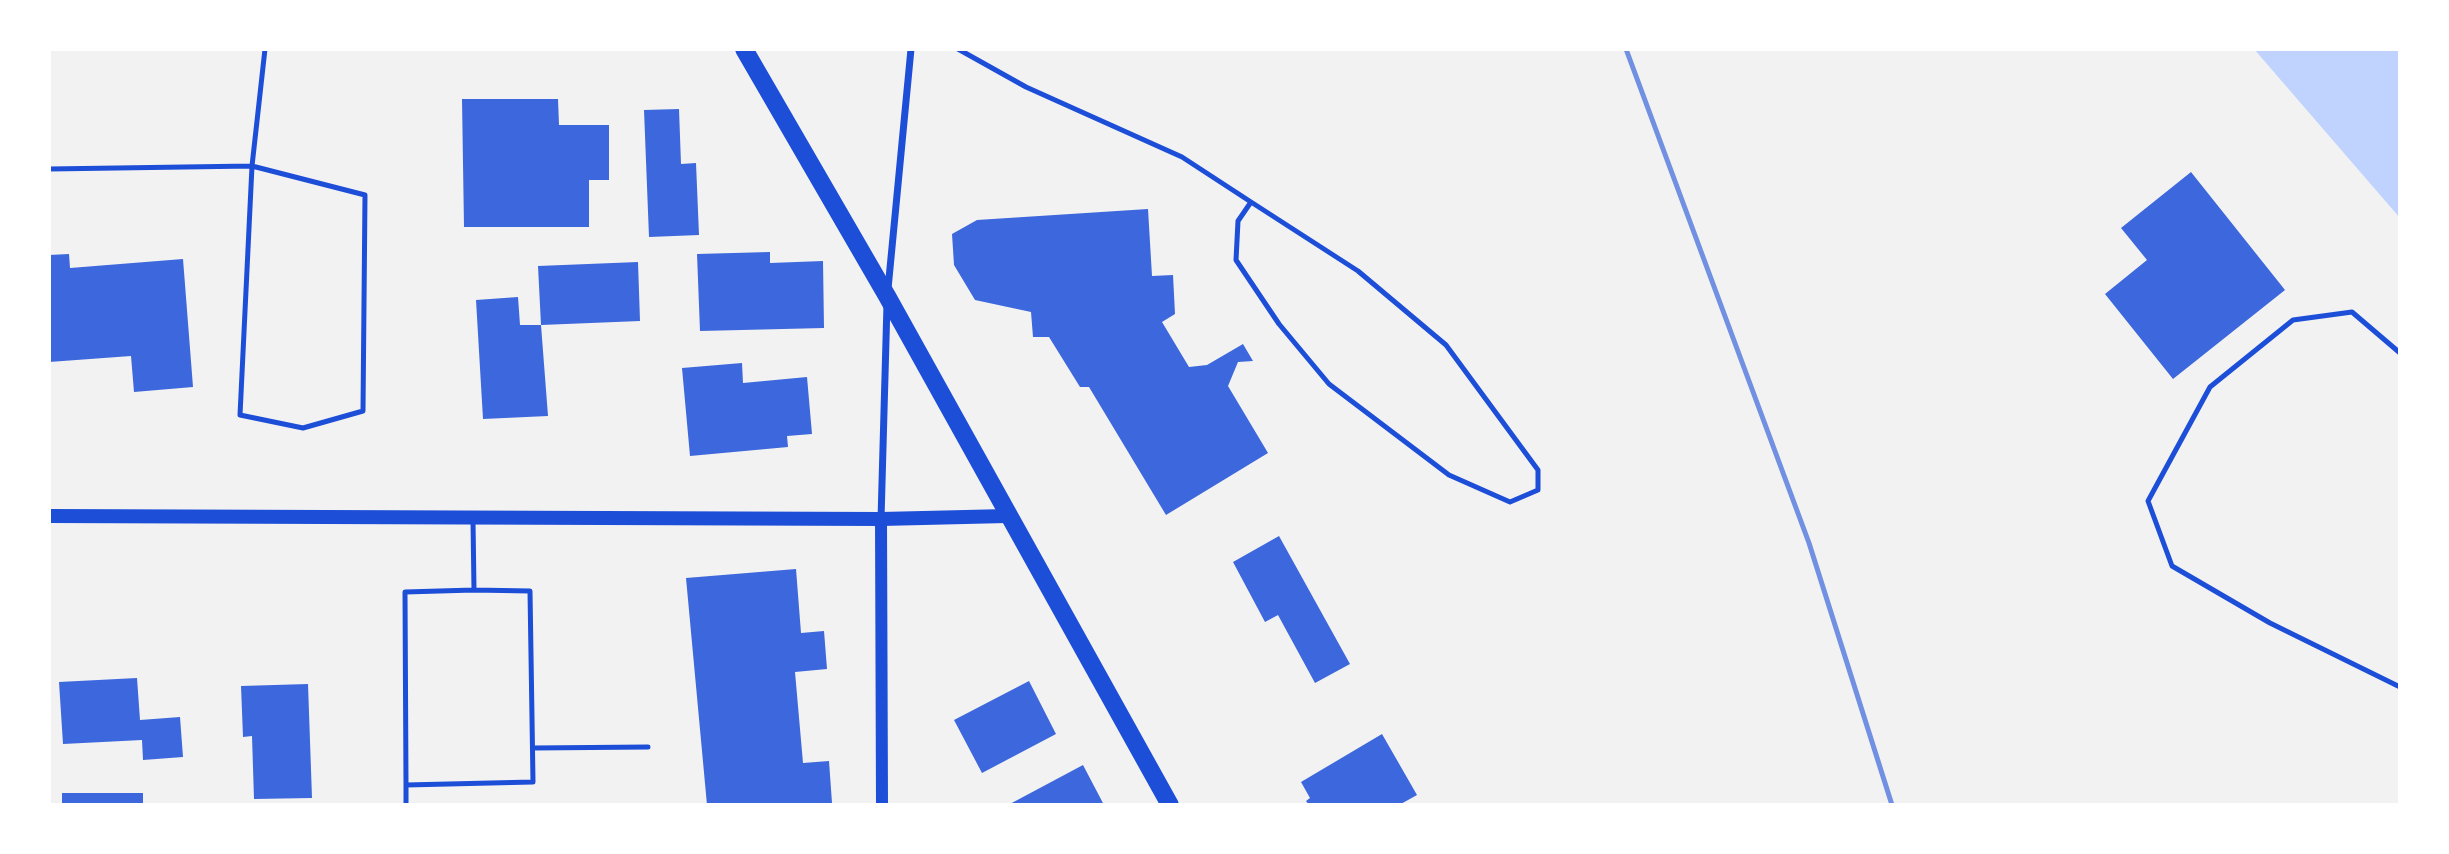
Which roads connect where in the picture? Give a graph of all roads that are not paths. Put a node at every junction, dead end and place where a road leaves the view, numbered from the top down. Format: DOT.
graph roads {
  1 [pos="265,49"];
  2 [pos="744,49"];
  3 [pos="912,49"];
  4 [pos="958,49"];
  5 [pos="252,166"];
  6 [pos="49,169"];
  7 [pos="1251,202"];
  8 [pos="887,296"];
  9 [pos="2400,354"];
  10 [pos="49,516"];
  11 [pos="1007,516"];
  12 [pos="473,517"];
  13 [pos="881,519"];
  14 [pos="474,590"];
  15 [pos="2400,687"];
  16 [pos="648,747"];
  17 [pos="533,748"];
  18 [pos="405,785"];
  19 [pos="406,805"];
  20 [pos="883,805"];
  21 [pos="1171,805"];
  1 -- 5 [label="lane"];
  2 -- 8 [label="main road"];
  3 -- 8 [label="street"];
  4 -- 7 [label="lane"];
  5 -- 5 [label="lane"];
  5 -- 6 [label="lane"];
  7 -- 7 [label="lane"];
  8 -- 11 [label="main road"];
  8 -- 13 [label="street"];
  9 -- 15 [label="lane"];
  10 -- 12 [label="main road"];
  11 -- 13 [label="main road"];
  11 -- 21 [label="main road"];
  12 -- 13 [label="main road"];
  12 -- 14 [label="lane"];
  13 -- 20 [label="street"];
  14 -- 17 [label="lane"];
  14 -- 18 [label="lane"];
  16 -- 17 [label="lane"];
  17 -- 18 [label="lane"];
  18 -- 19 [label="lane"];
}
